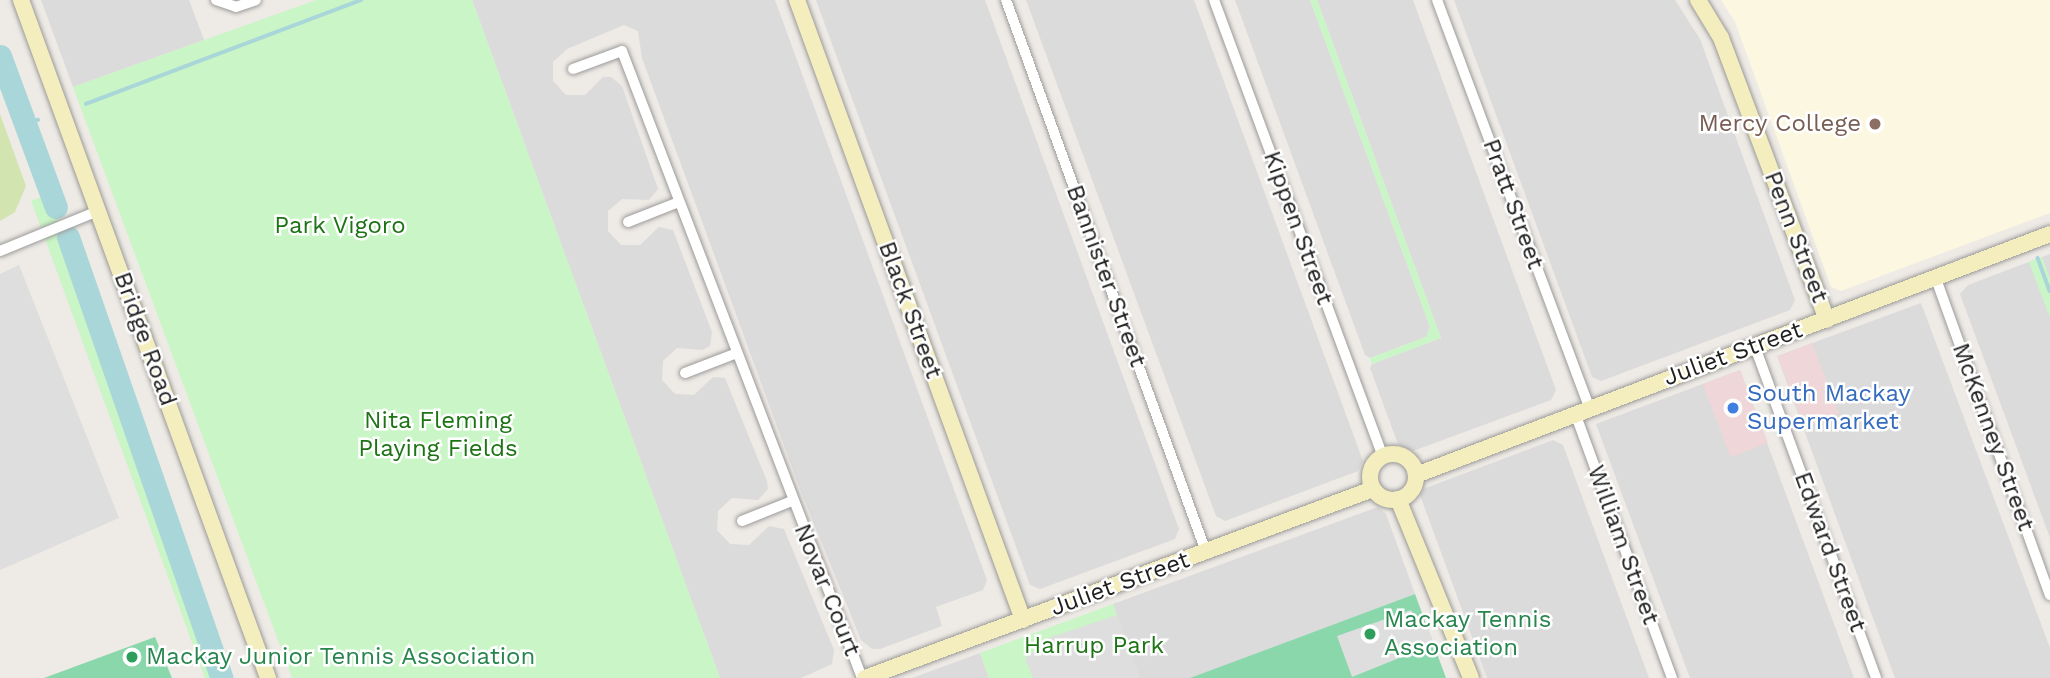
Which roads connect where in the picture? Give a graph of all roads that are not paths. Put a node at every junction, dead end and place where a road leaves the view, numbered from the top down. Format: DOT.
graph roads {
  1 [pos="21,0"];
  2 [pos="216,0"];
  3 [pos="256,0"];
  4 [pos="797,0"];
  5 [pos="1006,0"];
  6 [pos="1214,0"];
  7 [pos="1437,0"];
  8 [pos="1698,0"];
  9 [pos="573,69"];
  10 [pos="679,202"];
  11 [pos="98,211"];
  12 [pos="628,222"];
  13 [pos="2050,234"];
  14 [pos="0,251"];
  15 [pos="1936,279"];
  16 [pos="1827,320"];
  17 [pos="1755,347"];
  18 [pos="737,353"];
  19 [pos="685,373"];
  20 [pos="1582,410"];
  21 [pos="1382,456"];
  22 [pos="1416,475"];
  23 [pos="1373,489"];
  24 [pos="1398,499"];
  25 [pos="792,501"];
  26 [pos="742,521"];
  27 [pos="1206,552"];
  28 [pos="2050,595"];
  29 [pos="1023,620"];
  30 [pos="268,678"];
  31 [pos="864,678"];
  32 [pos="1471,678"];
  33 [pos="1672,678"];
  34 [pos="1876,678"];
  1 -- 11 [label="street, Bridge Road"];
  2 -- 3 [label="street"];
  4 -- 29 [label="street, Black Street"];
  5 -- 27 [label="street, Bannister Street"];
  6 -- 21 [label="street, Kippen Street"];
  7 -- 20 [label="street, Pratt Street"];
  8 -- 16 [label="street, Penn Street"];
  9 -- 10 [label="street, Novar Court"];
  10 -- 12 [label="street"];
  10 -- 18 [label="street, Novar Court"];
  11 -- 14 [label="street"];
  11 -- 30 [label="street, Bridge Road"];
  13 -- 15 [label="street, Juliet Street"];
  15 -- 16 [label="street, Juliet Street"];
  15 -- 28 [label="street, McKenney Street"];
  16 -- 17 [label="street, Juliet Street"];
  17 -- 20 [label="street, Juliet Street"];
  17 -- 34 [label="street, Edward Street"];
  18 -- 19 [label="street"];
  18 -- 25 [label="street, Novar Court"];
  20 -- 22 [label="street, Juliet Street"];
  20 -- 33 [label="street, William Street"];
  21 -- 22 [label="street"];
  21 -- 23 [label="street"];
  22 -- 24 [label="street"];
  23 -- 24 [label="street"];
  23 -- 27 [label="street, Juliet Street"];
  24 -- 32 [label="street"];
  25 -- 26 [label="street, Novar Court"];
  25 -- 31 [label="street, Novar Court"];
  27 -- 29 [label="street, Juliet Street"];
  29 -- 31 [label="street, Juliet Street"];
}
